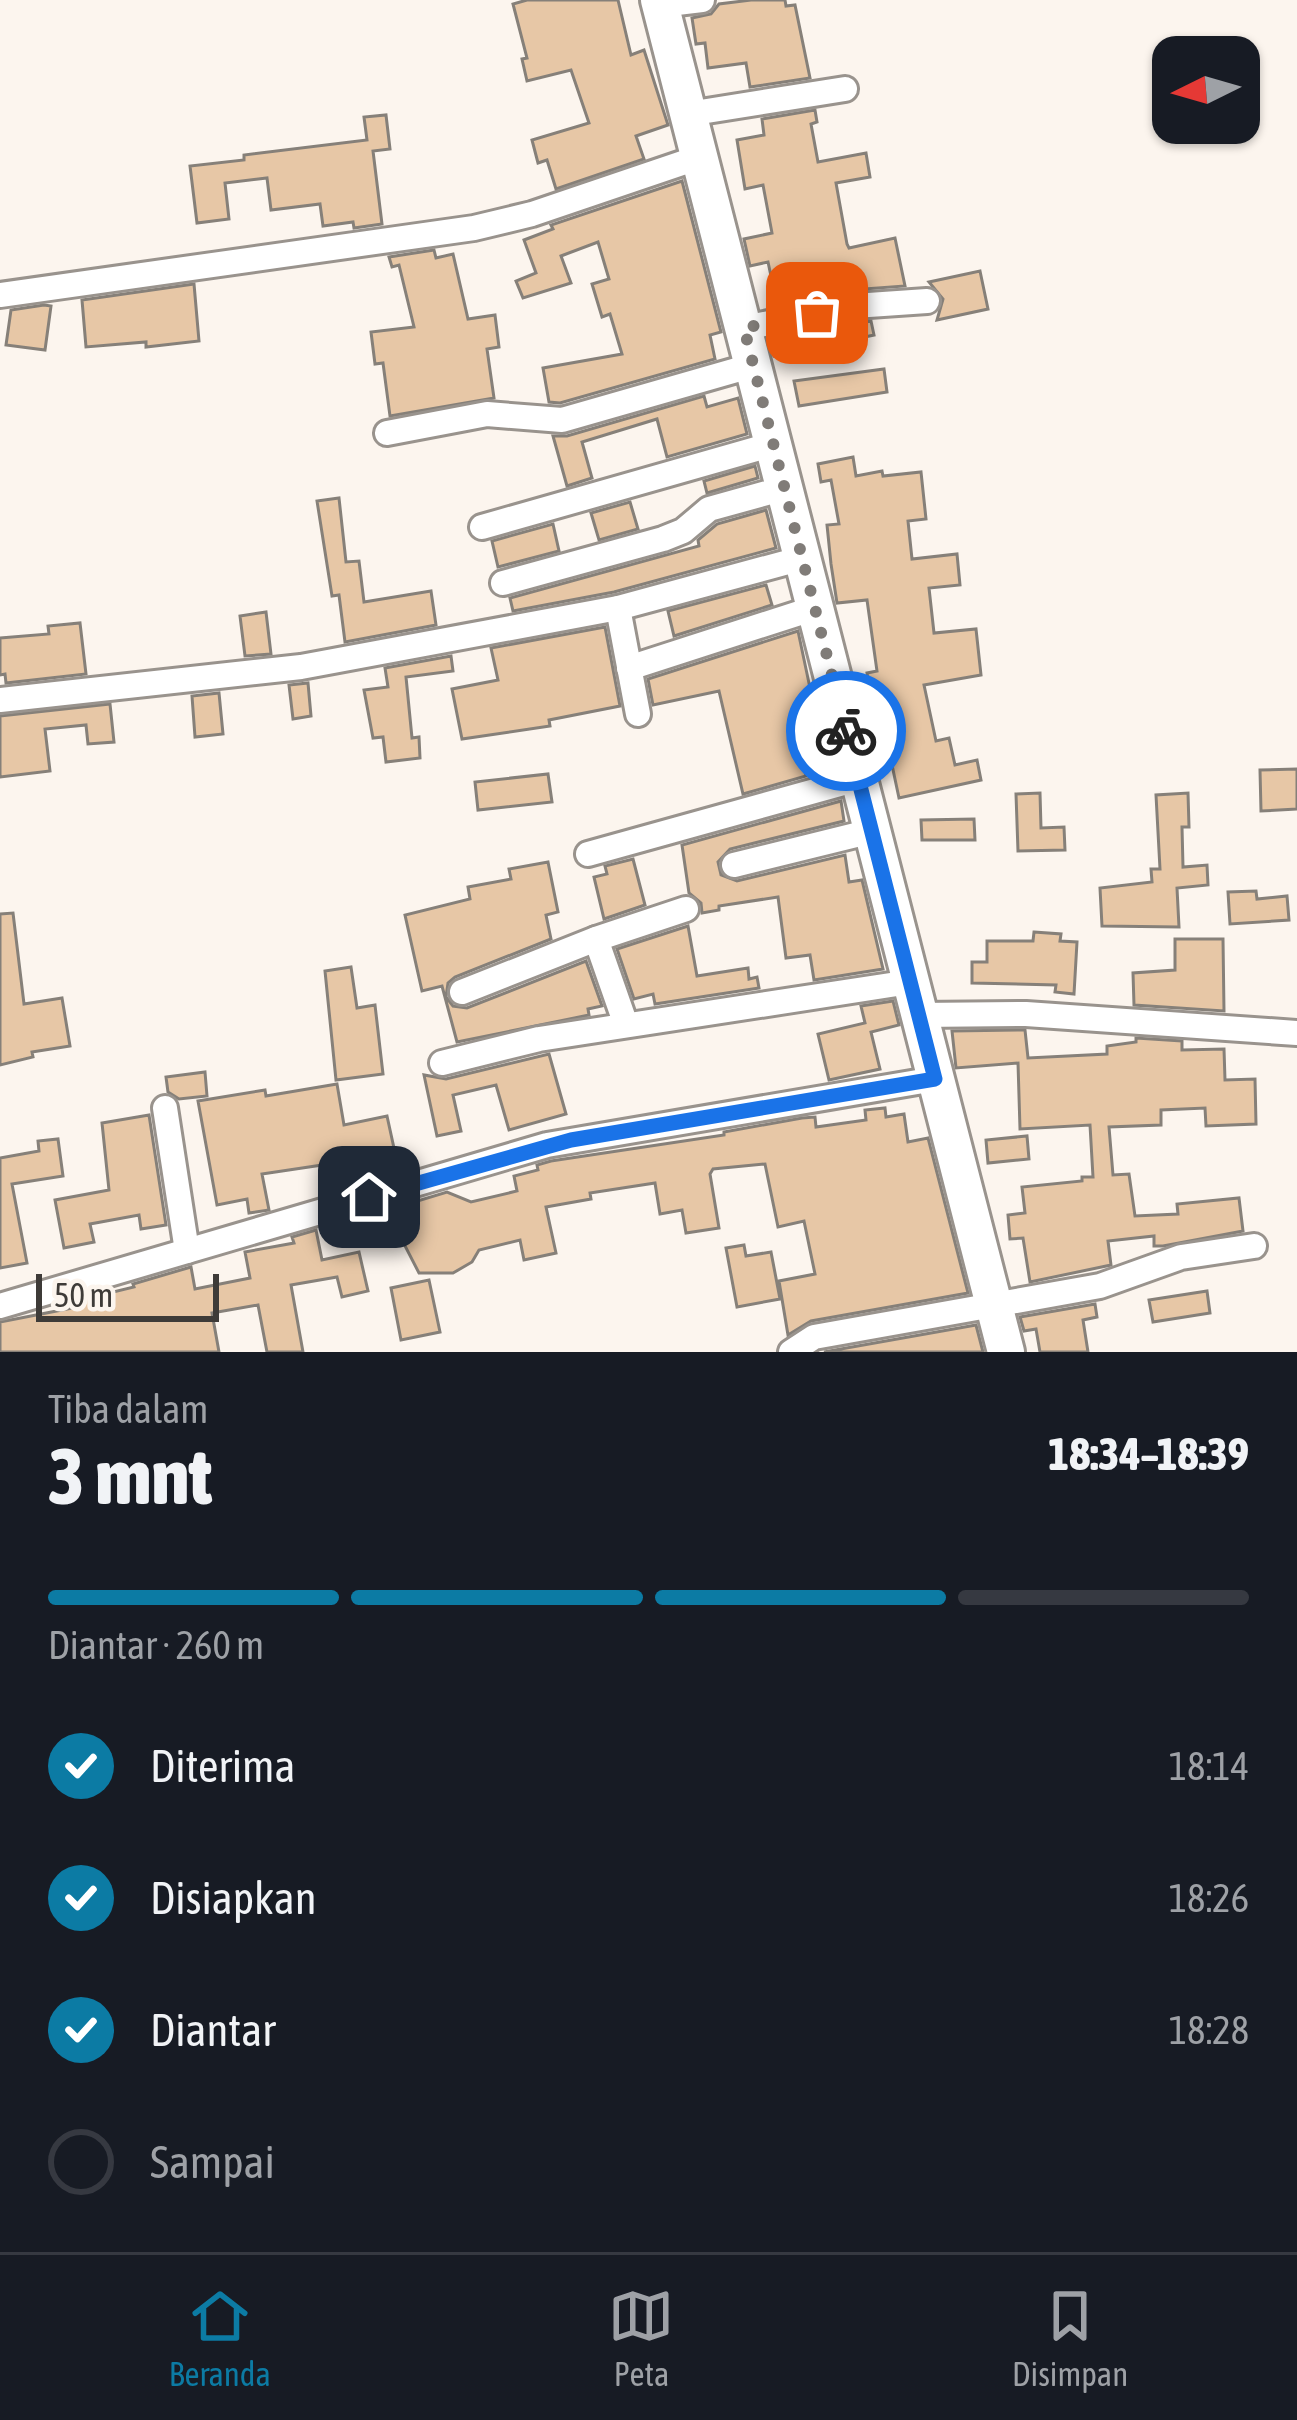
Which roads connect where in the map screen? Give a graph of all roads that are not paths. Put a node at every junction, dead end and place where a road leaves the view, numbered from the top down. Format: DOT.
graph roads {
  1 [pos="702,0"];
  2 [pos="659,2"];
  3 [pos="844,89"];
  4 [pos="688,114"];
  5 [pos="700,157"];
  6 [pos="0,295"];
  7 [pos="927,302"];
  8 [pos="744,328"];
  9 [pos="754,365"];
  10 [pos="387,433"];
  11 [pos="774,444"];
  12 [pos="785,488"];
  13 [pos="482,527"];
  14 [pos="803,559"];
  15 [pos="502,583"];
  16 [pos="618,608"];
  17 [pos="815,608"];
  18 [pos="629,668"];
  19 [pos="0,700"];
  20 [pos="638,714"];
  21 [pos="858,779"];
  22 [pos="872,831"];
  23 [pos="588,854"];
  24 [pos="734,865"];
  25 [pos="686,909"];
  26 [pos="596,939"];
  27 [pos="462,992"];
  28 [pos="914,999"];
  29 [pos="626,1025"];
  30 [pos="1297,1033"];
  31 [pos="442,1063"];
  32 [pos="935,1079"];
  33 [pos="165,1108"];
  34 [pos="1254,1246"];
  35 [pos="188,1250"];
  36 [pos="0,1306"];
  37 [pos="994,1306"];
  38 [pos="791,1352"];
  39 [pos="1006,1352"];
  1 -- 2 [label="street"];
  2 -- 4 [label="street"];
  3 -- 4 [label="street"];
  4 -- 5 [label="street"];
  5 -- 6 [label="street"];
  5 -- 8 [label="street"];
  7 -- 8 [label="street"];
  8 -- 9 [label="street"];
  9 -- 10 [label="street"];
  9 -- 11 [label="street"];
  11 -- 12 [label="street"];
  11 -- 13 [label="street"];
  12 -- 14 [label="street"];
  12 -- 15 [label="street"];
  14 -- 16 [label="street"];
  14 -- 17 [label="street"];
  16 -- 18 [label="street"];
  16 -- 19 [label="street"];
  17 -- 18 [label="street"];
  17 -- 21 [label="street"];
  18 -- 20 [label="street"];
  21 -- 22 [label="street"];
  21 -- 23 [label="street"];
  22 -- 24 [label="street"];
  22 -- 28 [label="street"];
  25 -- 26 [label="street"];
  26 -- 27 [label="street"];
  26 -- 29 [label="street"];
  28 -- 29 [label="street"];
  28 -- 30 [label="street"];
  28 -- 32 [label="street"];
  29 -- 31 [label="street"];
  32 -- 35 [label="street"];
  32 -- 37 [label="street"];
  33 -- 35 [label="street"];
  34 -- 37 [label="street"];
  35 -- 36 [label="street"];
  37 -- 38 [label="street"];
  37 -- 39 [label="street"];
}
